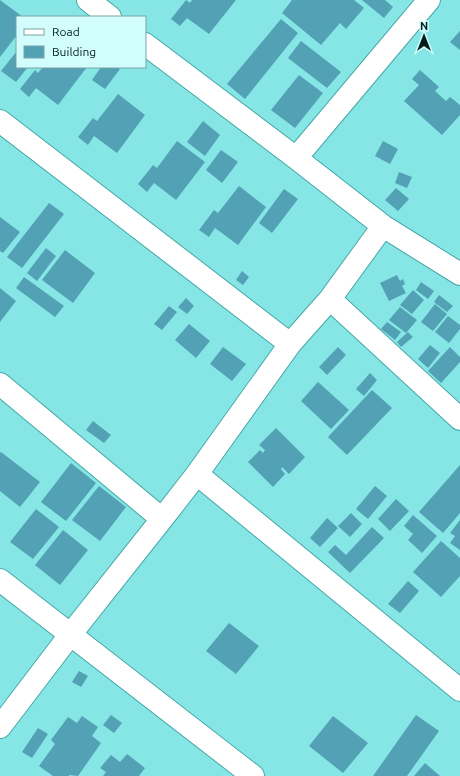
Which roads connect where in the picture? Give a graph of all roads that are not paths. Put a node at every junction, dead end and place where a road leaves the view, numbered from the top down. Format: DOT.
graph roads {
  1 [pos="88,0"];
  2 [pos="429,0"];
  3 [pos="109,16"];
  4 [pos="146,45"];
  5 [pos="0,121"];
  6 [pos="296,158"];
  7 [pos="383,226"];
  8 [pos="460,274"];
  9 [pos="330,299"];
  10 [pos="290,344"];
  11 [pos="0,384"];
  12 [pos="460,419"];
  13 [pos="197,474"];
  14 [pos="162,519"];
  15 [pos="0,580"];
  16 [pos="70,635"];
  17 [pos="460,690"];
  18 [pos="0,727"];
  19 [pos="254,776"];
  1 -- 3 [label="street"];
  2 -- 6 [label="street"];
  4 -- 6 [label="street"];
  5 -- 10 [label="street"];
  6 -- 7 [label="street"];
  7 -- 8 [label="street"];
  7 -- 9 [label="street"];
  9 -- 10 [label="street"];
  9 -- 12 [label="street"];
  10 -- 13 [label="street"];
  11 -- 14 [label="street"];
  13 -- 14 [label="street"];
  13 -- 17 [label="street"];
  14 -- 16 [label="street"];
  15 -- 16 [label="street"];
  16 -- 18 [label="street"];
  16 -- 19 [label="street"];
}
